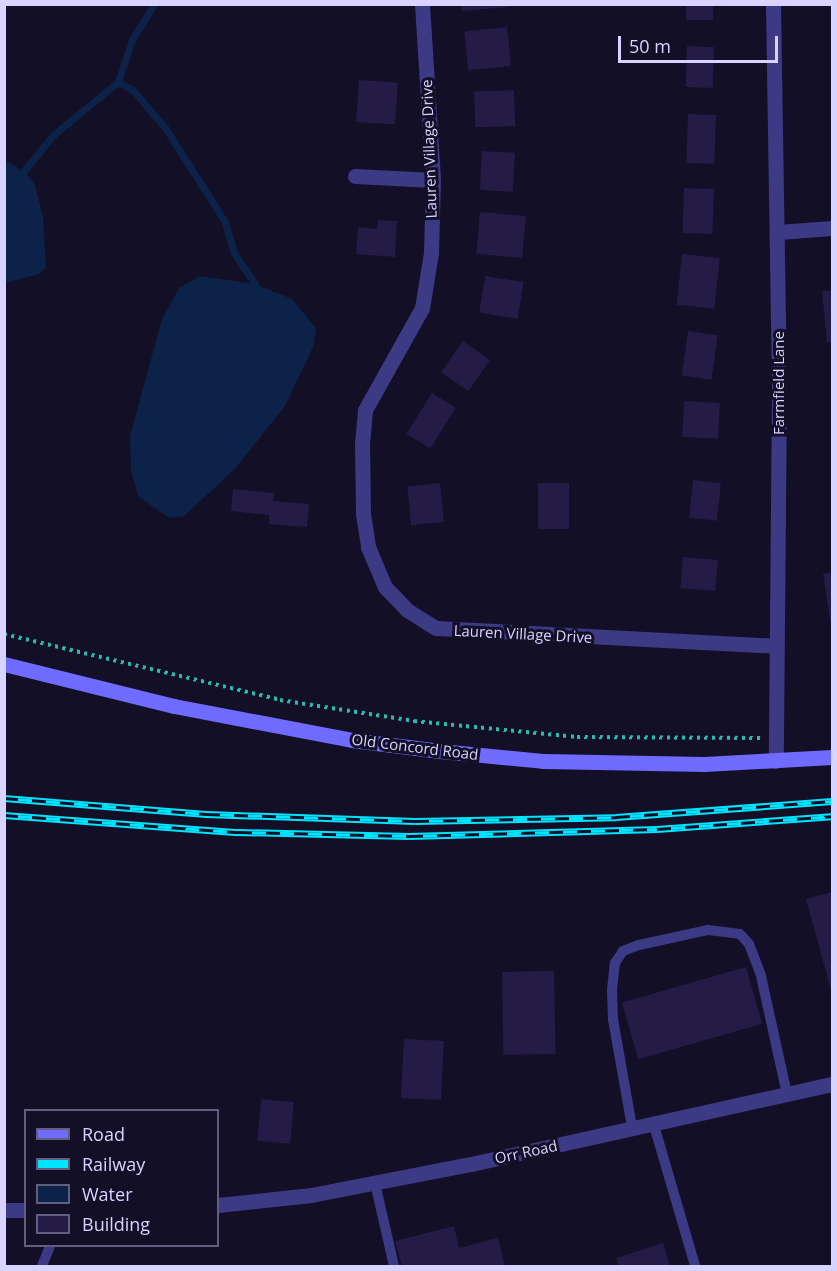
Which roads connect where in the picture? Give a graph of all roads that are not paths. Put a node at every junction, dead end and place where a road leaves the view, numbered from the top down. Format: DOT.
graph roads {
  1 [pos="422,4"];
  2 [pos="773,4"];
  3 [pos="355,176"];
  4 [pos="433,180"];
  5 [pos="832,228"];
  6 [pos="778,232"];
  7 [pos="776,646"];
  8 [pos="4,664"];
  9 [pos="832,757"];
  10 [pos="776,761"];
  11 [pos="832,1084"];
  12 [pos="788,1094"];
  13 [pos="653,1122"];
  14 [pos="632,1127"];
  15 [pos="375,1183"];
  16 [pos="219,1205"];
  17 [pos="4,1210"];
  18 [pos="24,1210"];
  19 [pos="49,1247"];
  20 [pos="42,1266"];
  21 [pos="394,1266"];
  22 [pos="695,1266"];
  1 -- 4 [label="street, Lauren Village Drive"];
  2 -- 6 [label="street, Farmfield Lane"];
  3 -- 4 [label="street"];
  4 -- 7 [label="street, Lauren Village Drive"];
  5 -- 6 [label="street"];
  6 -- 7 [label="street, Farmfield Lane"];
  7 -- 10 [label="street, Farmfield Lane"];
  8 -- 10 [label="street, Old Concord Road"];
  9 -- 10 [label="street, Old Concord Road"];
  11 -- 12 [label="street, Orr Road"];
  12 -- 13 [label="street, Orr Road"];
  12 -- 14 [label="lane"];
  13 -- 14 [label="street, Orr Road"];
  13 -- 22 [label="lane"];
  14 -- 15 [label="street, Orr Road"];
  15 -- 16 [label="street, Orr Road"];
  15 -- 21 [label="lane"];
  17 -- 18 [label="street"];
  19 -- 20 [label="lane"];
}
